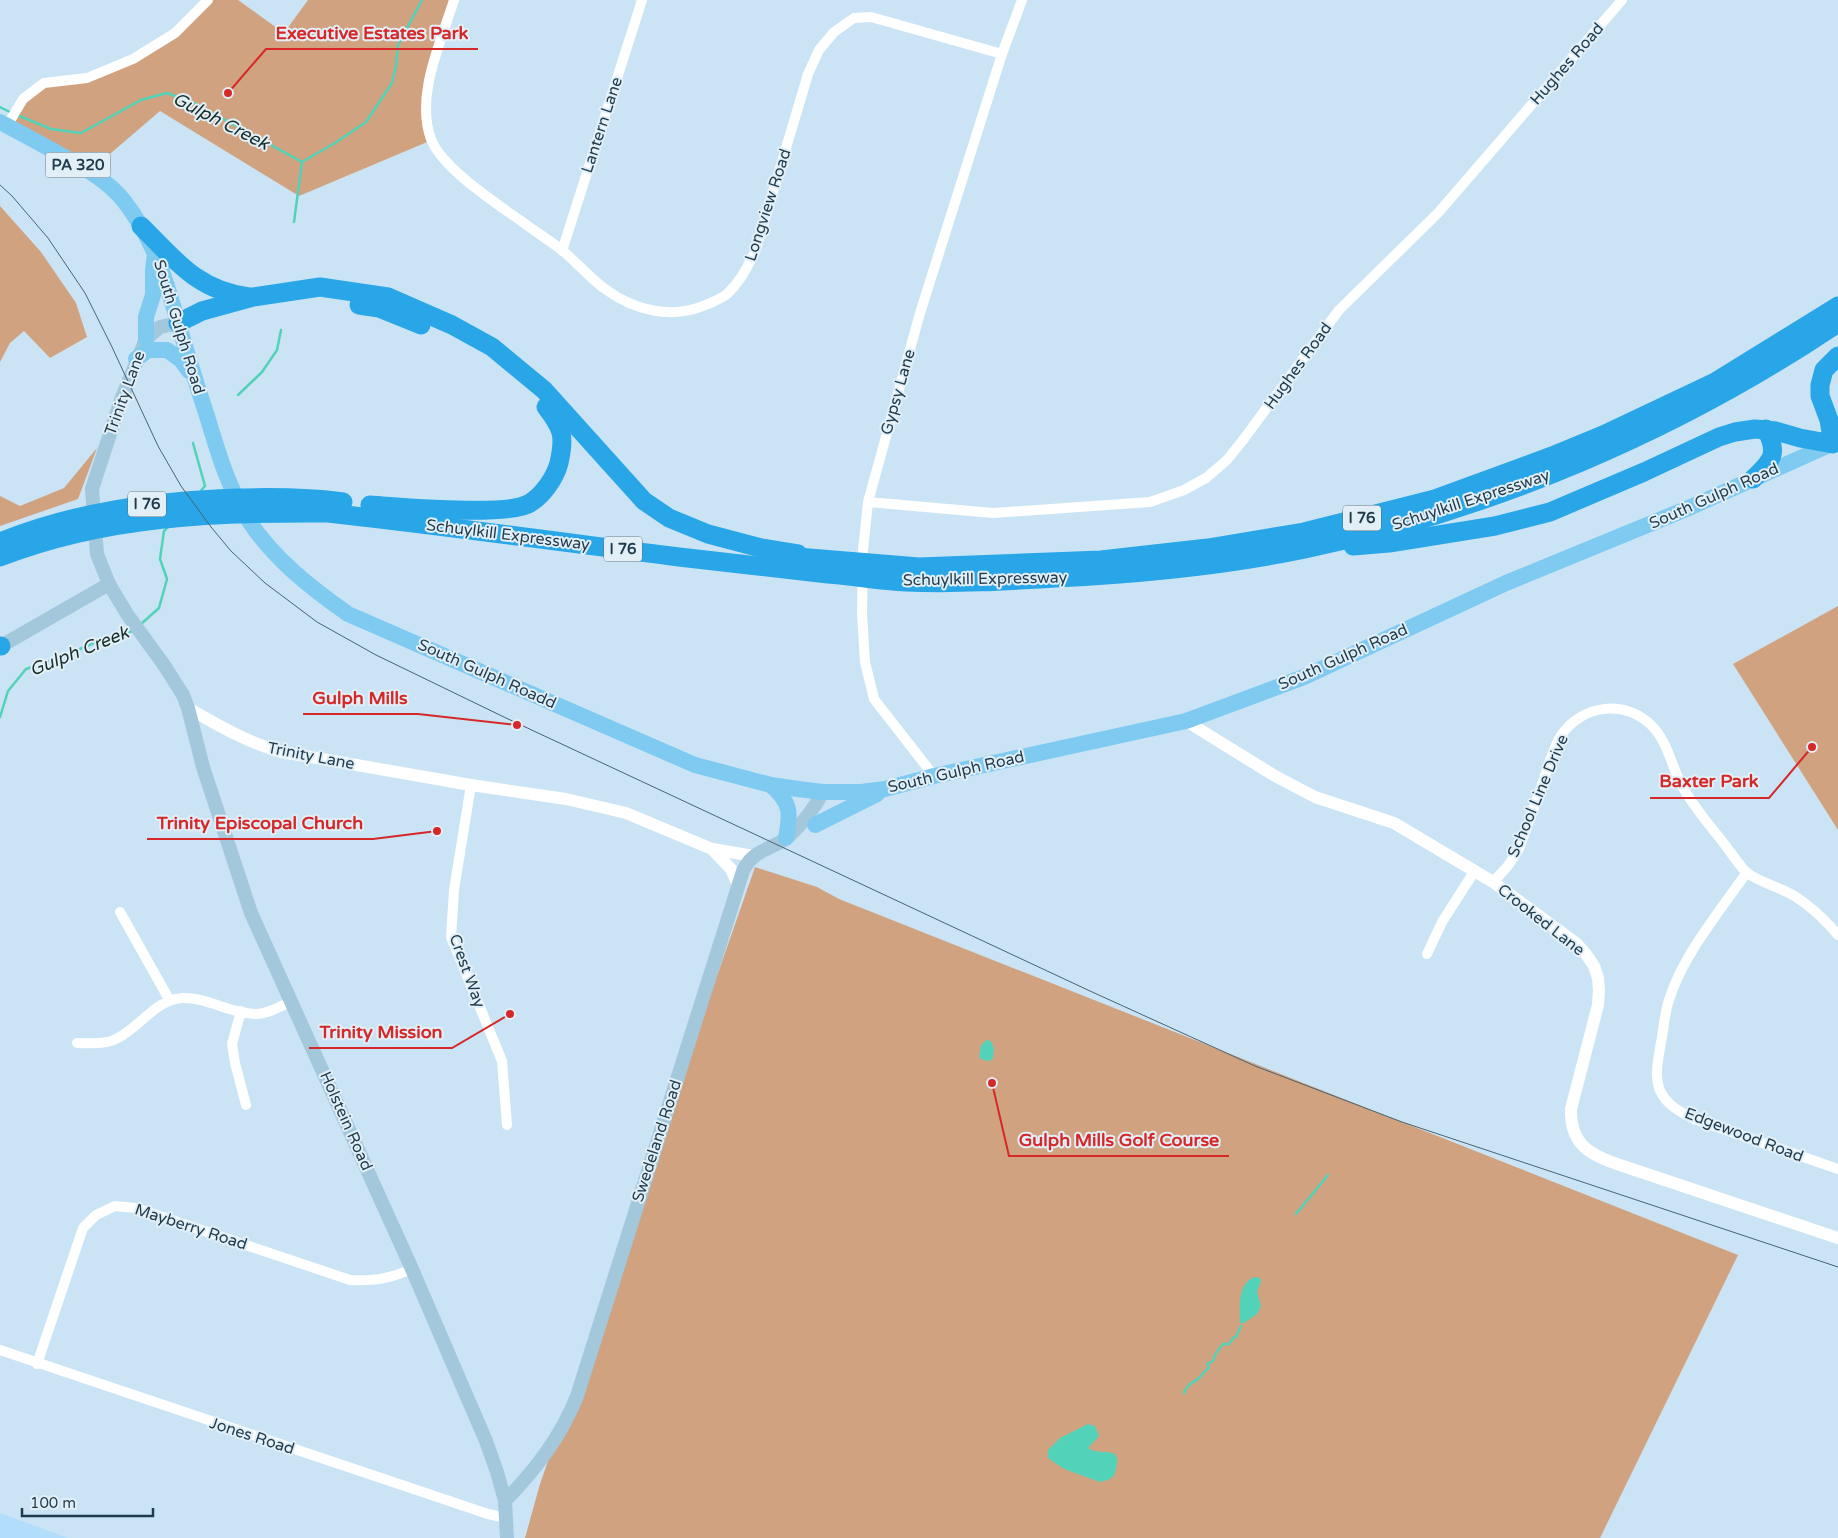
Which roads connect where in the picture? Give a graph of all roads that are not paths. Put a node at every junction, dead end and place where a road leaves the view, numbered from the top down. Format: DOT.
graph roads {
  1 [pos="208,0"];
  2 [pos="454,0"];
  3 [pos="642,0"];
  4 [pos="1022,0"];
  5 [pos="1622,0"];
  6 [pos="1002,54"];
  7 [pos="6,122"];
  8 [pos="141,226"];
  9 [pos="155,251"];
  10 [pos="562,251"];
  11 [pos="253,297"];
  12 [pos="1838,306"];
  13 [pos="178,322"];
  14 [pos="1838,323"];
  15 [pos="146,338"];
  16 [pos="1838,356"];
  17 [pos="136,359"];
  18 [pos="195,381"];
  19 [pos="1766,430"];
  20 [pos="1836,444"];
  21 [pos="218,458"];
  22 [pos="1753,479"];
  23 [pos="868,502"];
  24 [pos="281,505"];
  25 [pos="370,505"];
  26 [pos="12,542"];
  27 [pos="1304,549"];
  28 [pos="0,557"];
  29 [pos="844,562"];
  30 [pos="109,584"];
  31 [pos="0,646"];
  32 [pos="188,708"];
  33 [pos="1186,721"];
  34 [pos="934,776"];
  35 [pos="471,785"];
  36 [pos="771,785"];
  37 [pos="885,789"];
  38 [pos="824,792"];
  39 [pos="815,825"];
  40 [pos="787,838"];
  41 [pos="712,849"];
  42 [pos="756,854"];
  43 [pos="1474,872"];
  44 [pos="1747,872"];
  45 [pos="1493,882"];
  46 [pos="738,885"];
  47 [pos="120,912"];
  48 [pos="1838,935"];
  49 [pos="1427,954"];
  50 [pos="170,1000"];
  51 [pos="292,1001"];
  52 [pos="240,1011"];
  53 [pos="77,1043"];
  54 [pos="246,1105"];
  55 [pos="506,1125"];
  56 [pos="1838,1169"];
  57 [pos="1838,1238"];
  58 [pos="412,1269"];
  59 [pos="0,1350"];
  60 [pos="37,1364"];
  61 [pos="505,1501"];
  62 [pos="506,1518"];
  63 [pos="507,1538"];
  1 -- 7 [label="street"];
  2 -- 10 [label="street, Longview Road"];
  3 -- 10 [label="street, Lantern Lane"];
  4 -- 6 [label="street, Gypsy Lane"];
  5 -- 23 [label="street, Hughes Road"];
  6 -- 10 [label="street, Longview Road"];
  6 -- 23 [label="street, Gypsy Lane"];
  7 -- 8 [label="main road, South Gulph Road / PA 320"];
  8 -- 9 [label="main road, South Gulph Road / PA 320"];
  8 -- 11 [label="highway"];
  9 -- 13 [label="main road, South Gulph Road / PA 320"];
  9 -- 15 [label="main road"];
  11 -- 13 [label="highway"];
  11 -- 29 [label="highway"];
  12 -- 29 [label="highway, Schuylkill Expressway / I 76"];
  13 -- 15 [label="main road, Trinity Lane"];
  13 -- 18 [label="main road, South Gulph Road"];
  13 -- 25 [label="highway"];
  14 -- 27 [label="highway, Schuylkill Expressway / I 76"];
  15 -- 17 [label="main road, Trinity Lane"];
  16 -- 20 [label="highway"];
  17 -- 18 [label="main road"];
  17 -- 30 [label="main road, Trinity Lane"];
  18 -- 21 [label="main road, South Gulph Road"];
  19 -- 20 [label="highway"];
  19 -- 22 [label="highway"];
  19 -- 27 [label="highway"];
  20 -- 22 [label="main road, South Gulph Road"];
  21 -- 36 [label="main road, South Gulph Roadd"];
  22 -- 33 [label="main road, South Gulph Road"];
  23 -- 34 [label="street, Gypsy Lane"];
  24 -- 25 [label="highway, Schuylkill Expressway / I 76"];
  24 -- 26 [label="highway, Schuylkill Expressway / I 76"];
  24 -- 27 [label="highway, Schuylkill Expressway / I 76"];
  25 -- 29 [label="highway, Schuylkill Expressway / I 76"];
  26 -- 28 [label="highway, Schuylkill Expressway / I 76"];
  30 -- 31 [label="main road"];
  30 -- 32 [label="main road, Trinity Lane"];
  32 -- 35 [label="street, Trinity Lane"];
  32 -- 51 [label="main road, Holstein Road"];
  33 -- 34 [label="main road, South Gulph Road"];
  33 -- 43 [label="street, Crooked Lane"];
  34 -- 37 [label="main road, South Gulph Road"];
  35 -- 41 [label="street, Trinity Lane"];
  35 -- 55 [label="street, Crest Way"];
  36 -- 38 [label="main road, South Gulph Roadd"];
  36 -- 40 [label="main road"];
  37 -- 38 [label="main road, South Gulph Road"];
  37 -- 39 [label="main road"];
  38 -- 39 [label="main road"];
  38 -- 40 [label="main road"];
  39 -- 40 [label="main road"];
  40 -- 42 [label="main road"];
  41 -- 42 [label="street, Trinity Lane"];
  41 -- 46 [label="street"];
  42 -- 46 [label="main road, Swedeland Road"];
  43 -- 45 [label="street, Crooked Lane"];
  43 -- 49 [label="street"];
  44 -- 45 [label="street, School Line Drive"];
  44 -- 48 [label="street, School Line Drive"];
  44 -- 56 [label="street, Edgewood Road"];
  45 -- 57 [label="street, Crooked Lane"];
  46 -- 61 [label="main road, Swedeland Road"];
  47 -- 50 [label="street"];
  50 -- 52 [label="street"];
  50 -- 53 [label="street"];
  51 -- 52 [label="street"];
  51 -- 58 [label="main road, Holstein Road"];
  52 -- 54 [label="street"];
  58 -- 60 [label="street, Mayberry Road"];
  58 -- 61 [label="main road, Holstein Road"];
  59 -- 60 [label="street, Jones Road"];
  60 -- 62 [label="street, Jones Road"];
  61 -- 62 [label="main road"];
  62 -- 63 [label="main road"];
}
